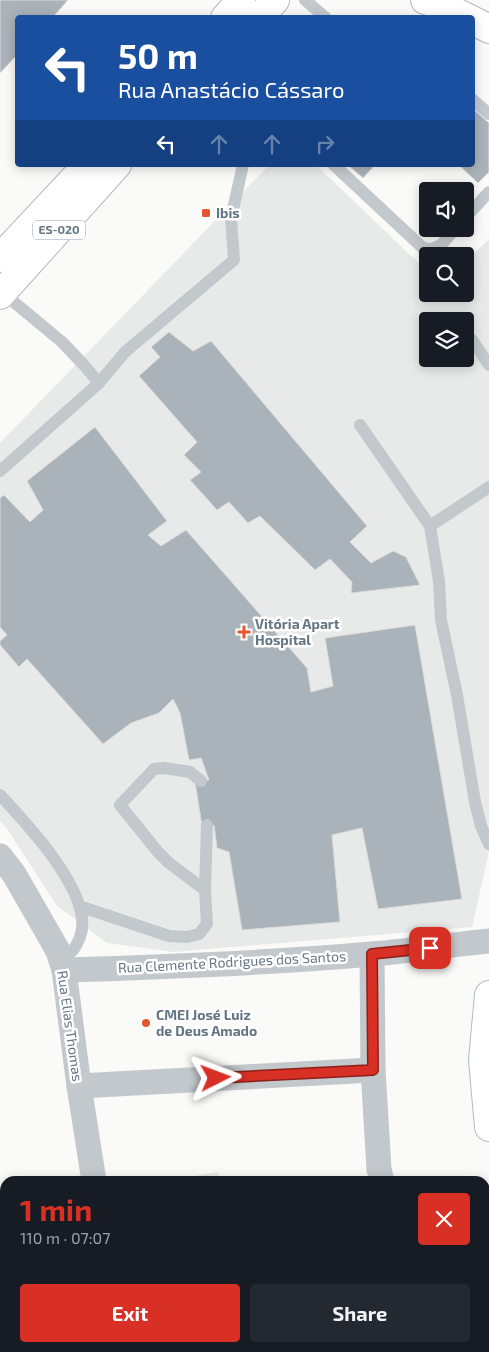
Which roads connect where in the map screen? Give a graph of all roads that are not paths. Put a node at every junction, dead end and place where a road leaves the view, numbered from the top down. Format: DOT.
graph roads {
  1 [pos="241,0"];
  2 [pos="276,0"];
  3 [pos="305,0"];
  4 [pos="425,0"];
  5 [pos="228,15"];
  6 [pos="262,15"];
  7 [pos="322,15"];
  8 [pos="462,15"];
  9 [pos="475,22"];
  10 [pos="489,29"];
  11 [pos="475,102"];
  12 [pos="489,114"];
  13 [pos="85,167"];
  14 [pos="115,167"];
  15 [pos="242,167"];
  16 [pos="336,167"];
  17 [pos="489,192"];
  18 [pos="474,208"];
  19 [pos="448,237"];
  20 [pos="0,258"];
  21 [pos="1,294"];
  22 [pos="474,343"];
  23 [pos="489,364"];
  24 [pos="99,383"];
  25 [pos="360,425"];
  26 [pos="0,471"];
  27 [pos="489,487"];
  28 [pos="430,526"];
  29 [pos="201,781"];
  30 [pos="3,797"];
  31 [pos="207,825"];
  32 [pos="489,844"];
  33 [pos="0,856"];
  34 [pos="205,890"];
  35 [pos="79,906"];
  36 [pos="489,941"];
  37 [pos="372,954"];
  38 [pos="62,964"];
  39 [pos="489,995"];
  40 [pos="373,1070"];
  41 [pos="79,1086"];
  42 [pos="489,1127"];
  43 [pos="93,1176"];
  44 [pos="381,1176"];
  1 -- 5 [label="main road"];
  2 -- 6 [label="main road"];
  3 -- 7 [label="lane"];
  4 -- 8 [label="main road"];
  9 -- 10 [label="main road"];
  11 -- 12 [label="lane"];
  13 -- 20 [label="main road, ES-020"];
  14 -- 21 [label="main road, ES-020"];
  15 -- 24 [label="lane"];
  16 -- 19 [label="lane"];
  17 -- 18 [label="lane"];
  21 -- 24 [label="lane"];
  22 -- 23 [label="lane"];
  24 -- 26 [label="lane"];
  25 -- 28 [label="lane"];
  27 -- 28 [label="lane"];
  28 -- 32 [label="lane"];
  29 -- 34 [label="lane"];
  30 -- 35 [label="lane"];
  31 -- 34 [label="lane"];
  33 -- 38 [label="street, Rua Elias Thomas"];
  34 -- 35 [label="lane"];
  35 -- 38 [label="lane"];
  36 -- 37 [label="street, Rua Clemente Rodrigues dos Santos"];
  37 -- 38 [label="street, Rua Clemente Rodrigues dos Santos"];
  37 -- 40 [label="street"];
  38 -- 41 [label="street, Rua Elias Thomas"];
  39 -- 42 [label="main road"];
  40 -- 41 [label="street"];
  40 -- 44 [label="street"];
  41 -- 43 [label="street, Rua Elias Thomas"];
}
